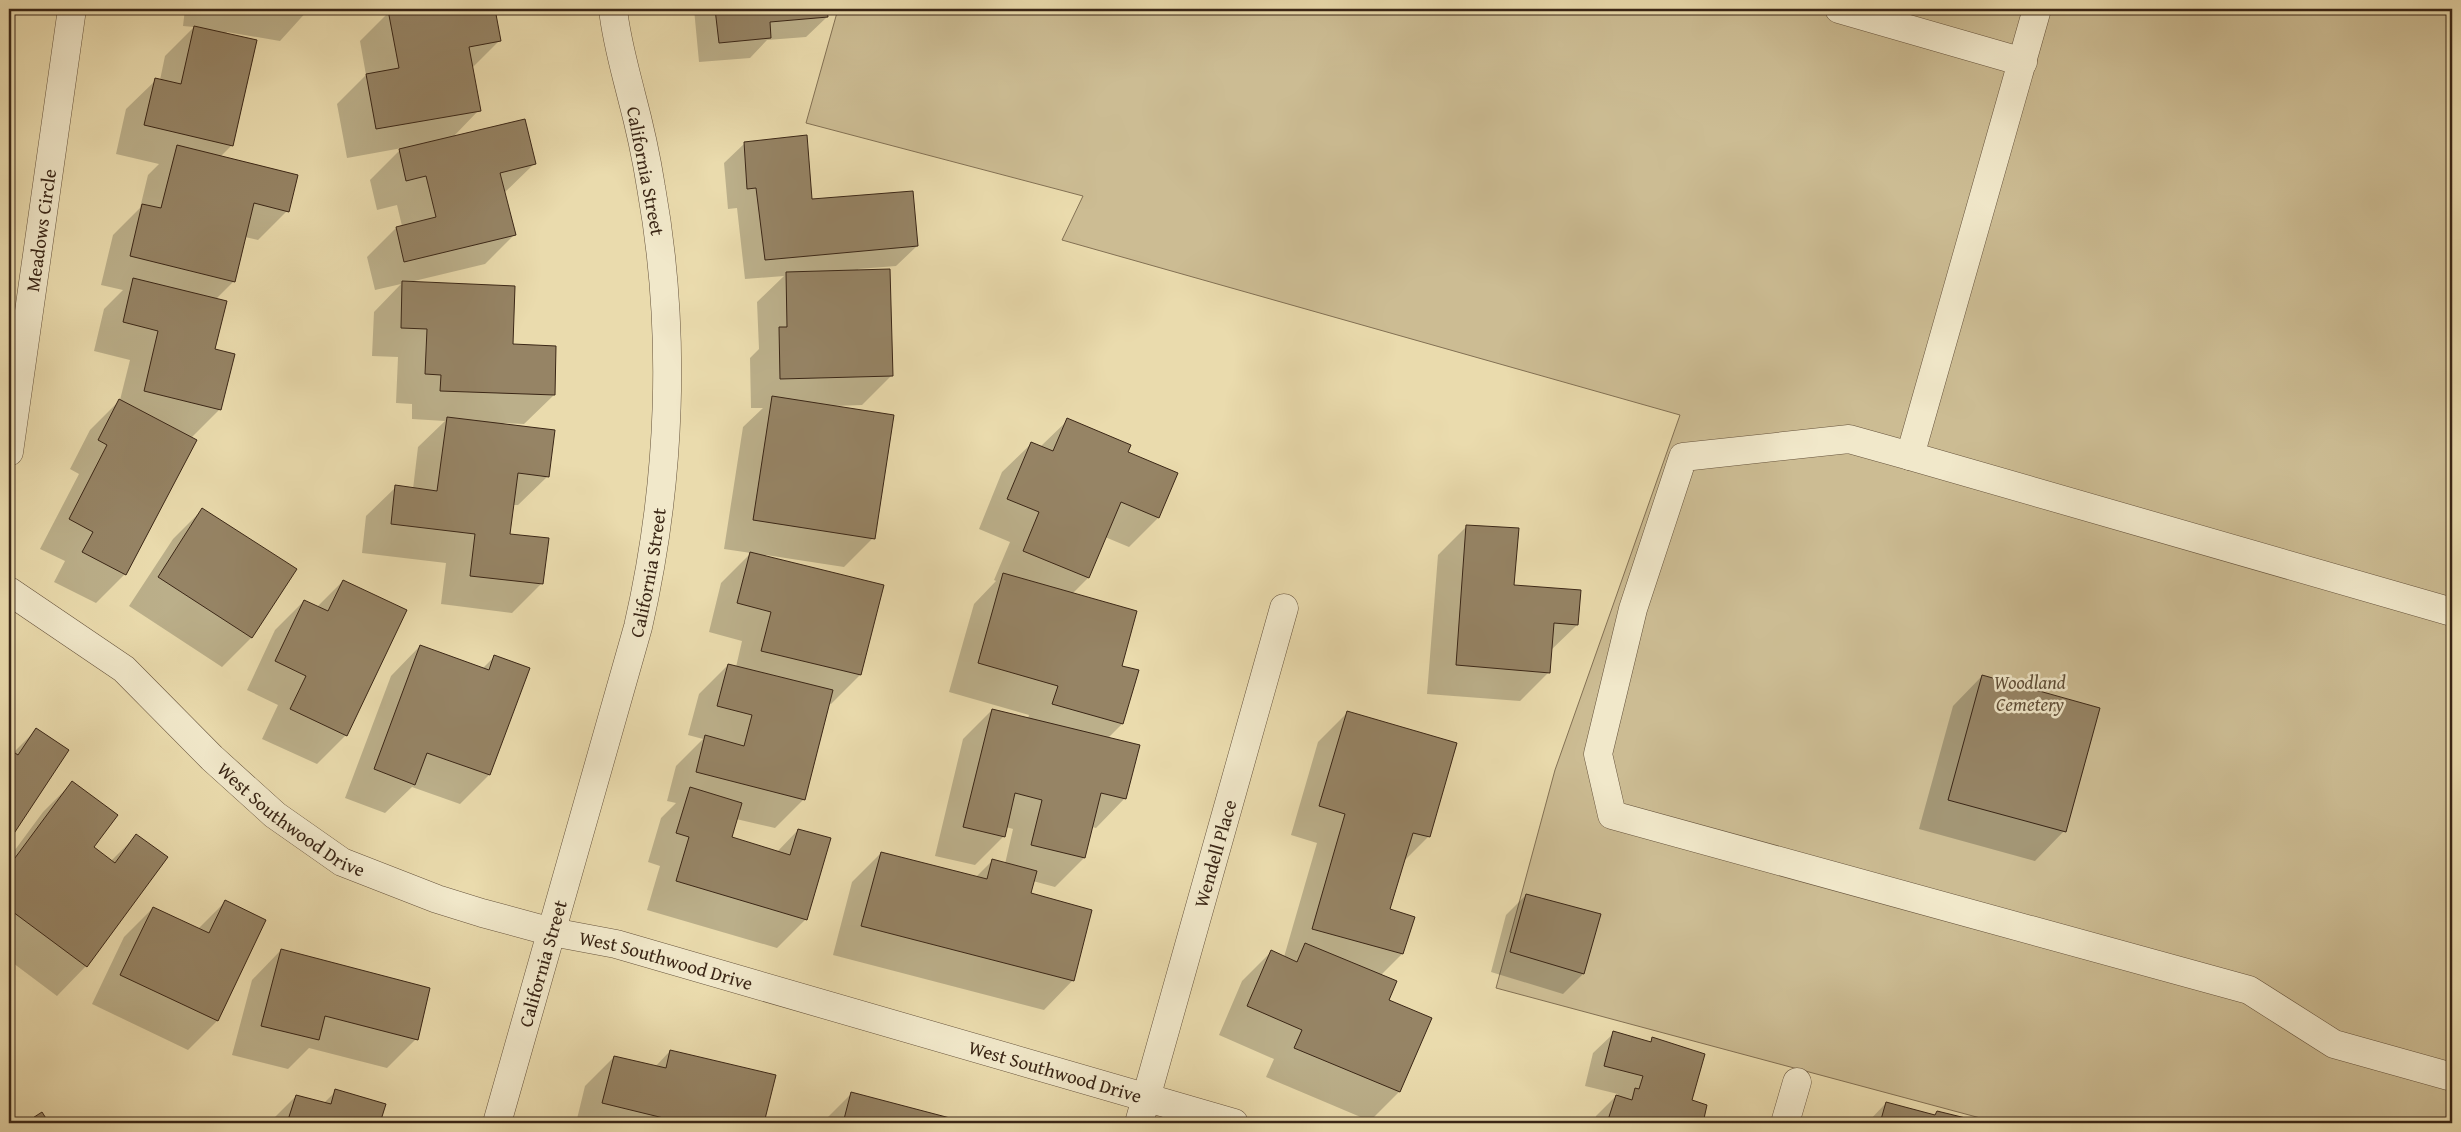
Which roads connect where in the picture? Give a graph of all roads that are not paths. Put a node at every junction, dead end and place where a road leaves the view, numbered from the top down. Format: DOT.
graph roads {
  1 [pos="72,9"];
  2 [pos="613,9"];
  3 [pos="1839,9"];
  4 [pos="2038,9"];
  5 [pos="2023,62"];
  6 [pos="9,452"];
  7 [pos="1910,456"];
  8 [pos="9,591"];
  9 [pos="1284,608"];
  10 [pos="2452,612"];
  11 [pos="552,932"];
  12 [pos="2452,1076"];
  13 [pos="1797,1082"];
  14 [pos="1142,1111"];
  15 [pos="497,1123"];
  16 [pos="1234,1123"];
  17 [pos="1786,1123"];
  1 -- 6 [label="street, Meadows Circle"];
  2 -- 11 [label="street, California Street"];
  3 -- 5 [label="street"];
  4 -- 5 [label="street"];
  5 -- 7 [label="street"];
  7 -- 10 [label="street"];
  7 -- 12 [label="street"];
  8 -- 11 [label="street, West Southwood Drive"];
  9 -- 14 [label="street, Wendell Place"];
  11 -- 14 [label="street, West Southwood Drive"];
  11 -- 15 [label="street, California Street"];
  13 -- 17 [label="street"];
  14 -- 16 [label="street, West Southwood Drive"];
}
